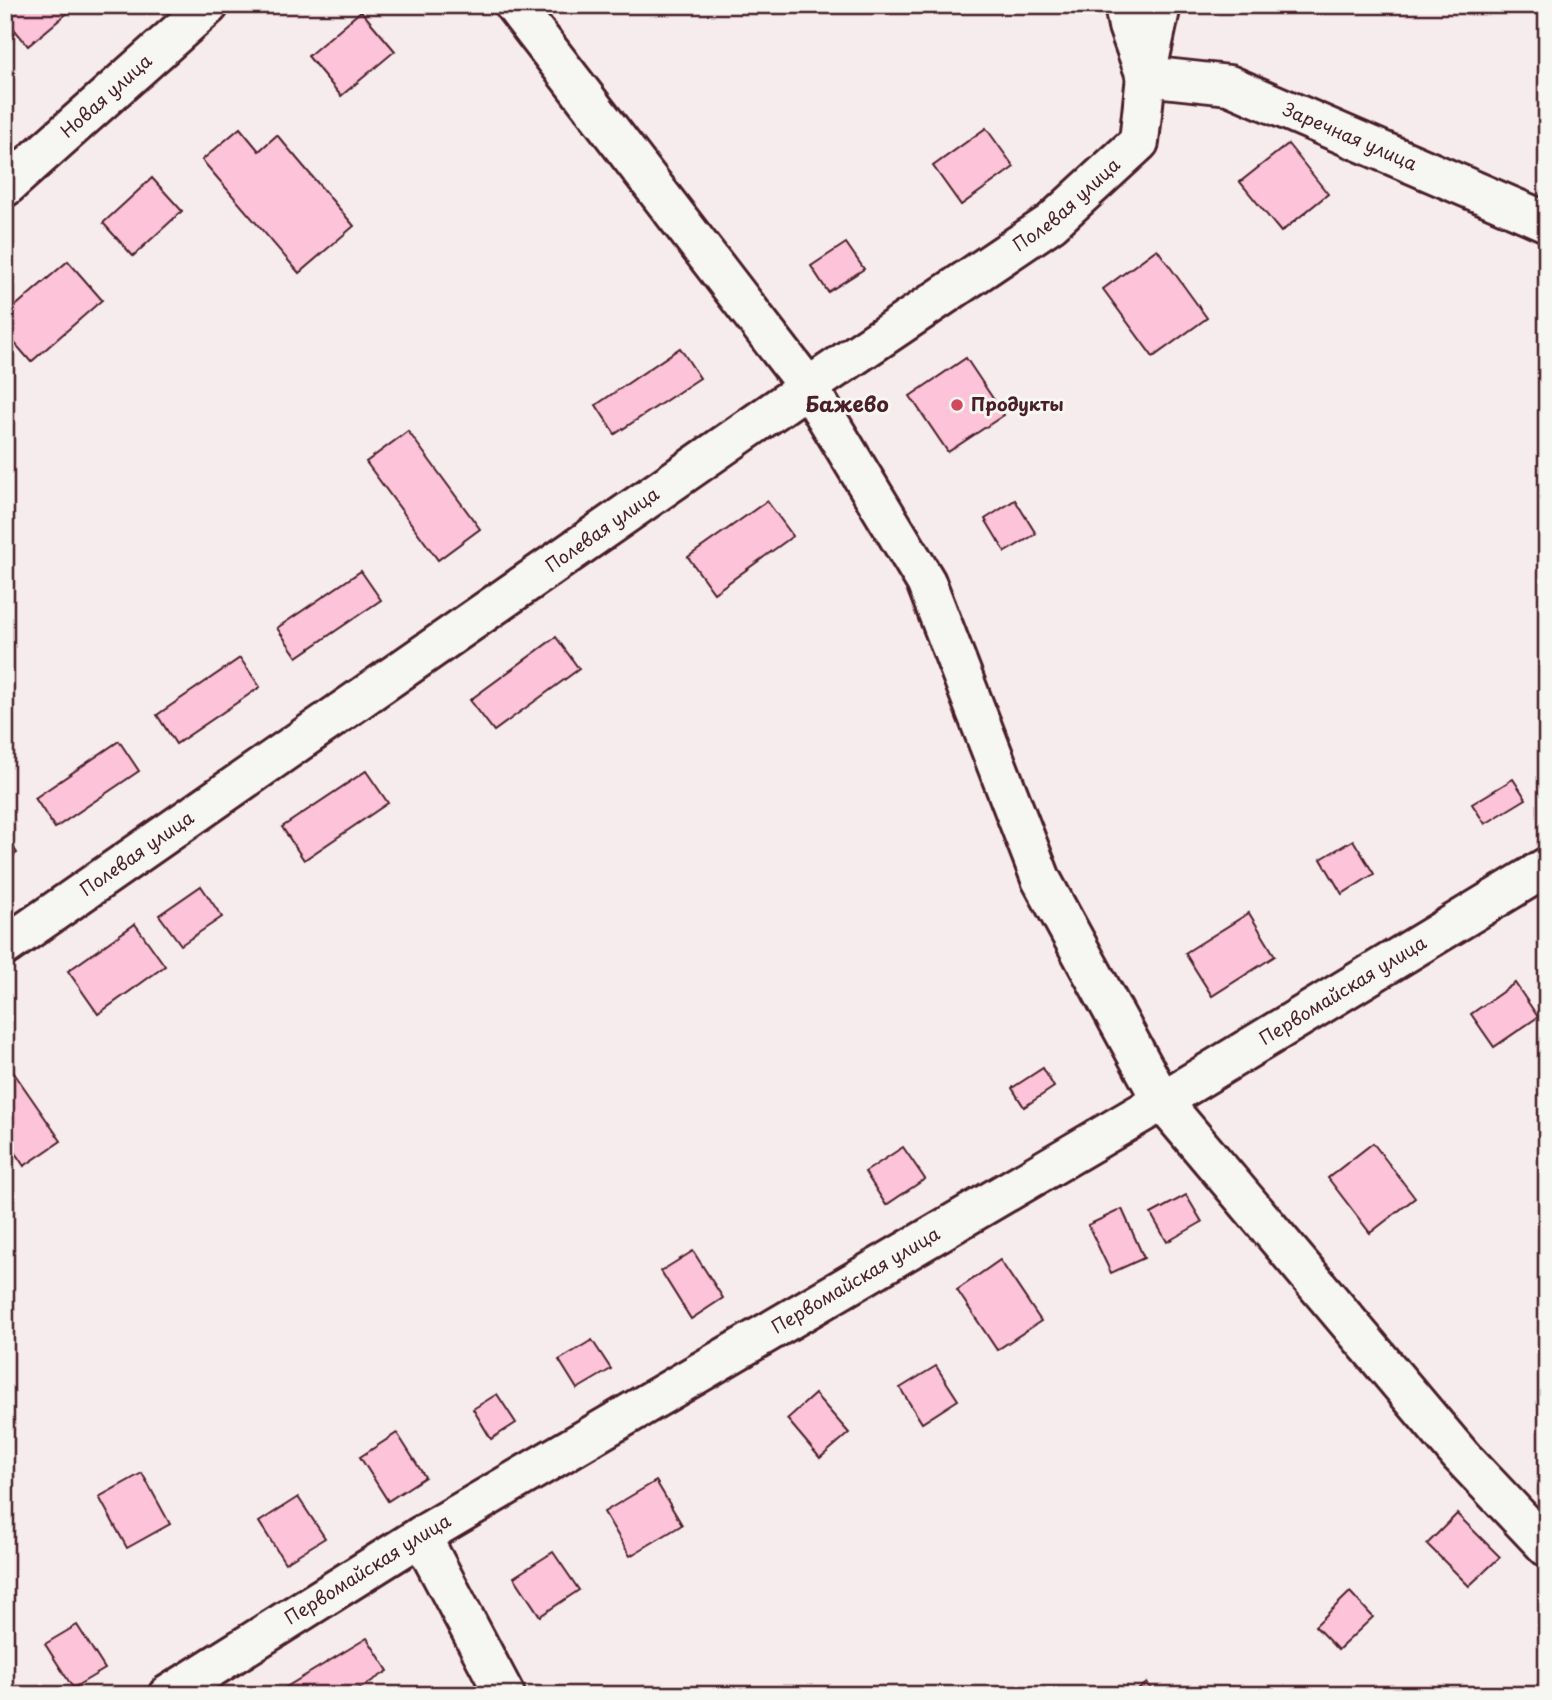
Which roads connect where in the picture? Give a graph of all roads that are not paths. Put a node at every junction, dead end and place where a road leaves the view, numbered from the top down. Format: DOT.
graph roads {
  1 [pos="209,5"];
  2 [pos="514,5"];
  3 [pos="1124,5"];
  4 [pos="1161,5"];
  5 [pos="1146,76"];
  6 [pos="5,187"];
  7 [pos="1547,222"];
  8 [pos="808,387"];
  9 [pos="1547,867"];
  10 [pos="5,946"];
  11 [pos="1162,1101"];
  12 [pos="421,1536"];
  13 [pos="1547,1548"];
  14 [pos="168,1695"];
  15 [pos="505,1695"];
  1 -- 6 [label="street, Новая улица"];
  2 -- 8 [label="street"];
  3 -- 5 [label="street"];
  4 -- 5 [label="street, Полевая улица"];
  5 -- 7 [label="street, Заречная улица"];
  5 -- 8 [label="street, Полевая улица"];
  8 -- 10 [label="street, Полевая улица"];
  8 -- 11 [label="street"];
  9 -- 11 [label="street, Первомайская улица"];
  11 -- 12 [label="street, Первомайская улица"];
  11 -- 13 [label="street"];
  12 -- 14 [label="street, Первомайская улица"];
  12 -- 15 [label="street"];
}
